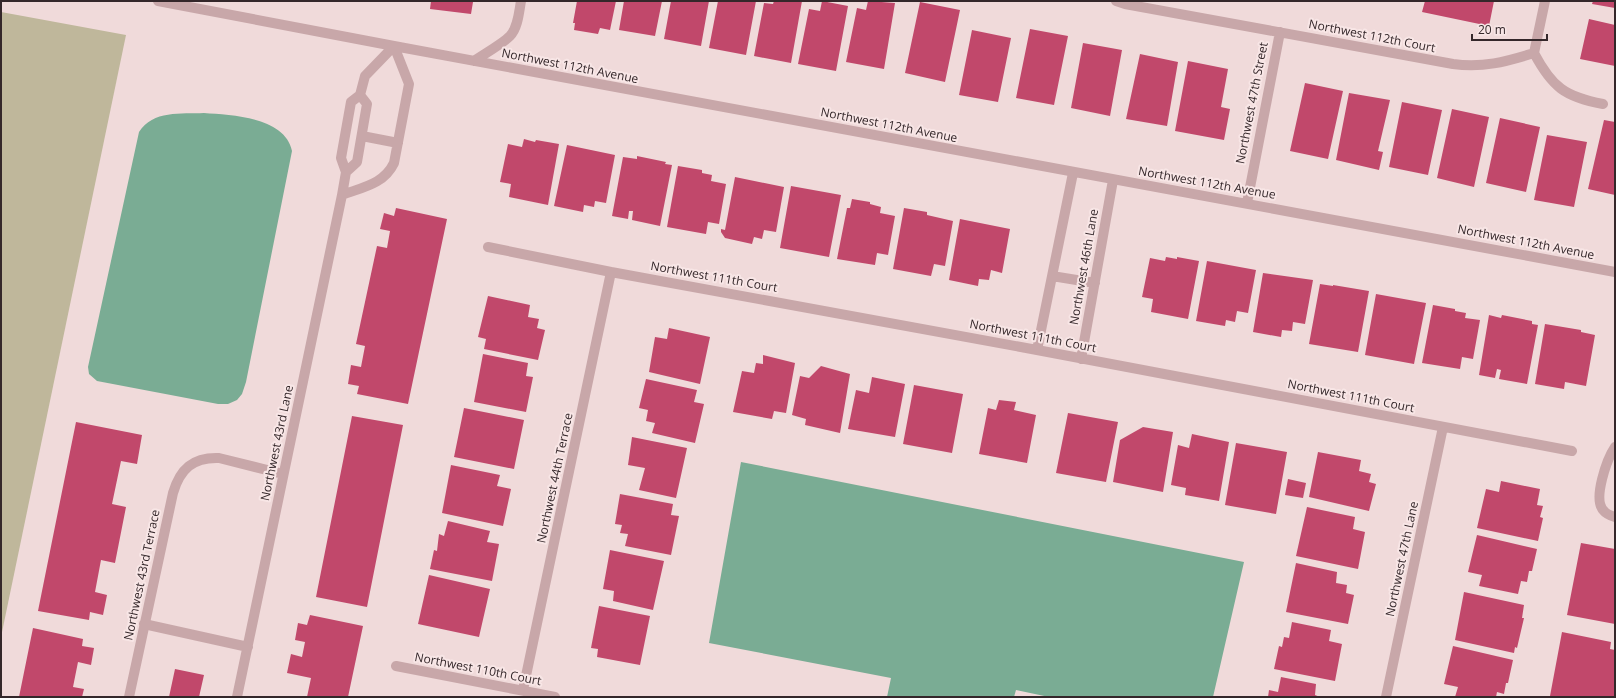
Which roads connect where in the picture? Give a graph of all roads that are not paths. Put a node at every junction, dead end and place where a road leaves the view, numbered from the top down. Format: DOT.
graph roads {
  1 [pos="158,1"];
  2 [pos="521,1"];
  3 [pos="1116,1"];
  4 [pos="1544,1"];
  5 [pos="1280,32"];
  6 [pos="394,46"];
  7 [pos="1534,53"];
  8 [pos="474,61"];
  9 [pos="360,95"];
  10 [pos="1604,104"];
  11 [pos="362,136"];
  12 [pos="398,143"];
  13 [pos="346,172"];
  14 [pos="1073,173"];
  15 [pos="1113,180"];
  16 [pos="342,195"];
  17 [pos="1247,203"];
  18 [pos="488,247"];
  19 [pos="611,272"];
  20 [pos="1615,272"];
  21 [pos="1052,276"];
  22 [pos="1095,283"];
  23 [pos="1037,350"];
  24 [pos="1081,359"];
  25 [pos="1443,427"];
  26 [pos="1612,451"];
  27 [pos="1572,452"];
  28 [pos="283,474"];
  29 [pos="1615,517"];
  30 [pos="144,624"];
  31 [pos="248,647"];
  32 [pos="396,666"];
  33 [pos="523,690"];
  34 [pos="129,697"];
  35 [pos="237,697"];
  36 [pos="556,697"];
  37 [pos="1386,697"];
  1 -- 6 [label="street, Northwest 112th Avenue"];
  2 -- 8 [label="street"];
  3 -- 5 [label="street, Northwest 112th Court"];
  4 -- 7 [label="street"];
  5 -- 7 [label="street, Northwest 112th Court"];
  5 -- 17 [label="street, Northwest 47th Street"];
  6 -- 8 [label="street, Northwest 112th Avenue"];
  6 -- 9 [label="street, Northwest 43rd Lane"];
  6 -- 12 [label="street"];
  7 -- 10 [label="street"];
  8 -- 14 [label="street, Northwest 112th Avenue"];
  9 -- 11 [label="street, Northwest 43rd Lane"];
  9 -- 13 [label="street, Northwest 43rd Lane"];
  11 -- 12 [label="street"];
  11 -- 13 [label="street, Northwest 43rd Lane"];
  12 -- 16 [label="street"];
  13 -- 16 [label="street, Northwest 43rd Lane"];
  14 -- 15 [label="street, Northwest 112th Avenue"];
  14 -- 21 [label="street"];
  15 -- 17 [label="street, Northwest 112th Avenue"];
  15 -- 22 [label="street, Northwest 46th Lane"];
  16 -- 28 [label="street, Northwest 43rd Lane"];
  17 -- 20 [label="street, Northwest 112th Avenue"];
  18 -- 19 [label="street, Northwest 111th Court"];
  19 -- 23 [label="street, Northwest 111th Court"];
  19 -- 33 [label="street, Northwest 44th Terrace"];
  21 -- 22 [label="street"];
  21 -- 23 [label="street"];
  22 -- 24 [label="street, Northwest 46th Lane"];
  23 -- 24 [label="street, Northwest 111th Court"];
  24 -- 25 [label="street, Northwest 111th Court"];
  25 -- 27 [label="street, Northwest 111th Court"];
  25 -- 37 [label="street, Northwest 47th Lane"];
  26 -- 29 [label="street"];
  28 -- 30 [label="street, Northwest 43rd Terrace"];
  28 -- 31 [label="street, Northwest 43rd Lane"];
  30 -- 31 [label="street"];
  30 -- 34 [label="street, Northwest 43rd Terrace"];
  31 -- 35 [label="street, Northwest 43rd Lane"];
  32 -- 33 [label="street, Northwest 110th Court"];
  33 -- 36 [label="street, Northwest 110th Court"];
}
